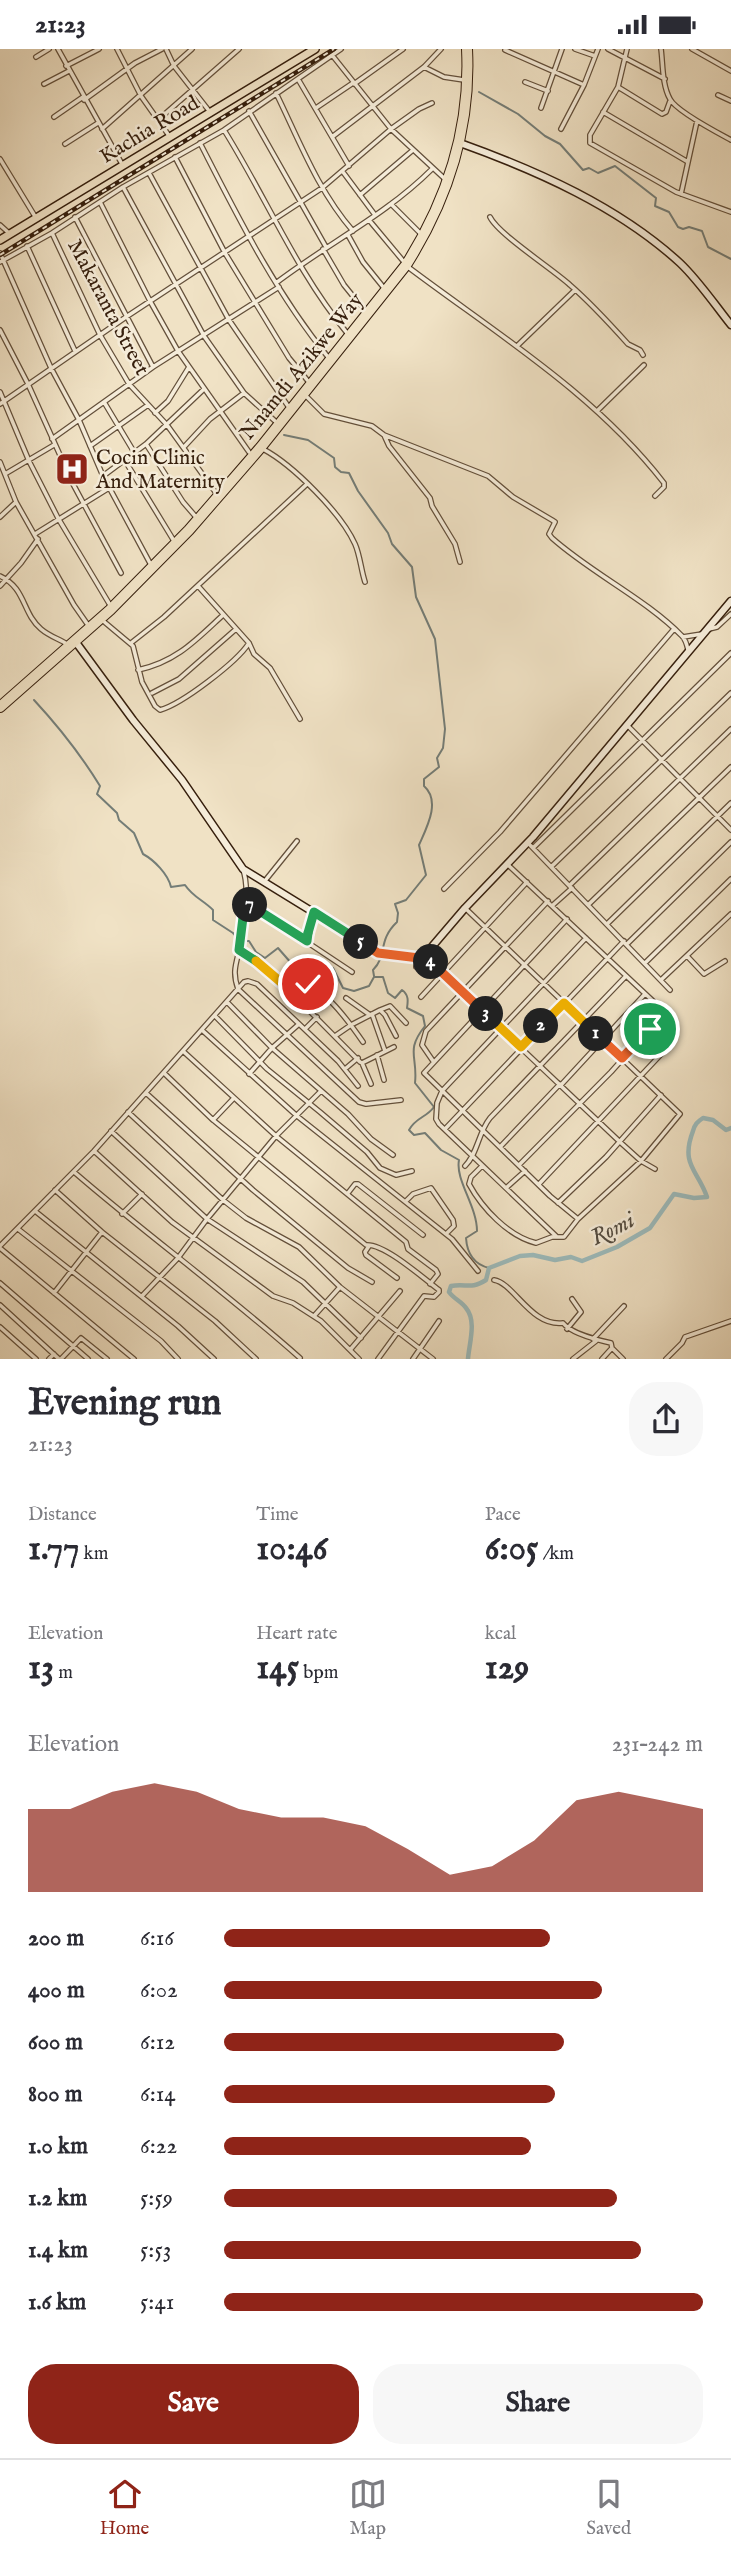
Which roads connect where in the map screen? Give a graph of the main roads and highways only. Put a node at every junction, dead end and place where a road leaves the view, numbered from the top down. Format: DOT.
graph roads {
  1 [pos="315,49"];
  2 [pos="465,49"];
  3 [pos="0,240"];
  4 [pos="405,264"];
  5 [pos="71,642"];
  6 [pos="0,705"];
  1 -- 3 [label="main road, Kachia Road"];
  2 -- 4 [label="highway, Nnamdi Azikwe Way"];
  2 -- 4 [label="highway, Nnamdi Azikwe Way"];
  4 -- 5 [label="highway, Nnamdi Azikwe Way"];
  4 -- 5 [label="highway, Nnamdi Azikwe Way"];
  5 -- 6 [label="highway, Nnamdi Azikwe Way"];
}
